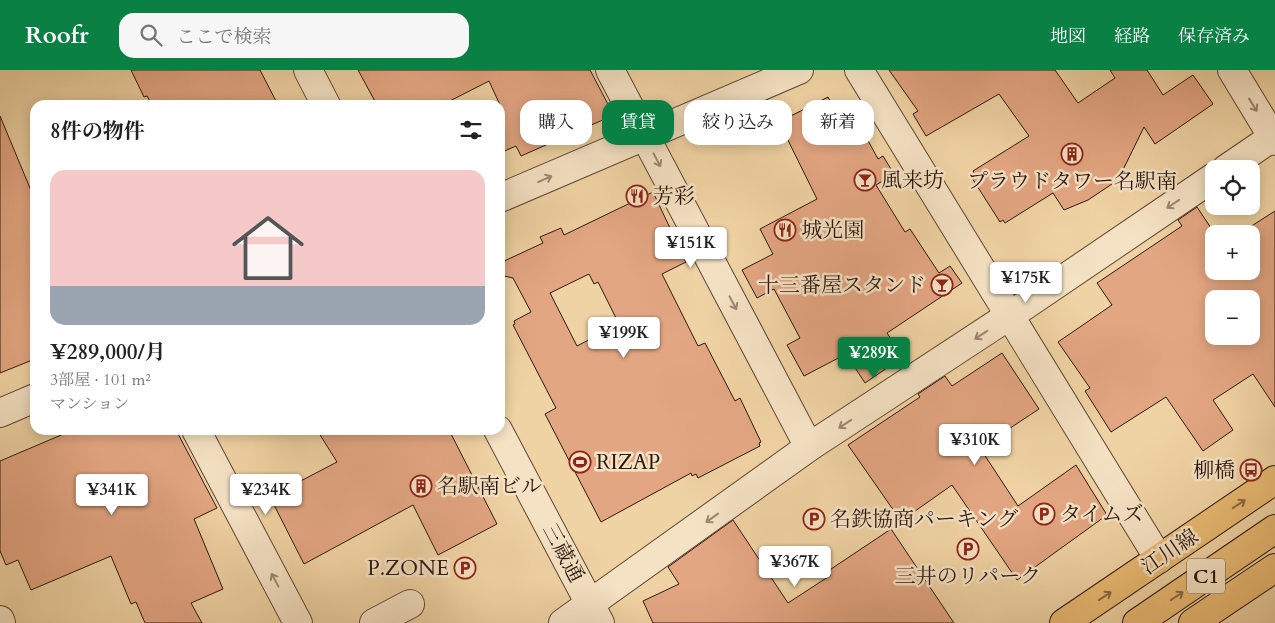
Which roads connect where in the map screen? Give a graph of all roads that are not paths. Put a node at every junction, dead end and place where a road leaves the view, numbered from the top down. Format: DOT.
graph roads {
  1 [pos="308,70"];
  2 [pos="610,70"];
  3 [pos="799,70"];
  4 [pos="859,70"];
  5 [pos="1232,70"];
  6 [pos="323,100"];
  7 [pos="626,100"];
  8 [pos="674,122"];
  9 [pos="1274,139"];
  10 [pos="621,145"];
  11 [pos="649,145"];
  12 [pos="1240,160"];
  13 [pos="1205,183"];
  14 [pos="505,196"];
  15 [pos="1009,316"];
  16 [pos="30,400"];
  17 [pos="0,413"];
  18 [pos="199,435"];
  19 [pos="501,435"];
  20 [pos="809,447"];
  21 [pos="1275,480"];
  22 [pos="1275,528"];
  23 [pos="1159,559"];
  24 [pos="1275,568"];
  25 [pos="410,604"];
  26 [pos="595,614"];
  27 [pos="0,620"];
  28 [pos="1,623"];
  29 [pos="298,623"];
  30 [pos="374,623"];
  31 [pos="563,623"];
  32 [pos="1064,623"];
  33 [pos="1137,623"];
  34 [pos="1193,623"];
  1 -- 6 [label="street"];
  2 -- 7 [label="street"];
  3 -- 8 [label="street"];
  4 -- 15 [label="street"];
  5 -- 9 [label="street, one-way"];
  9 -- 12 [label="street"];
  14 -- 10 [label="street, one-way"];
  11 -- 20 [label="street, one-way"];
  13 -- 15 [label="street, one-way"];
  15 -- 20 [label="street, one-way"];
  15 -- 23 [label="street"];
  16 -- 17 [label="street"];
  29 -- 18 [label="street, one-way"];
  19 -- 26 [label="street, 三蔵通"];
  20 -- 26 [label="street, one-way"];
  23 -- 21 [label="main road, 江川線, one-way"];
  33 -- 22 [label="main road, C1, one-way"];
  32 -- 23 [label="main road, 江川線, one-way"];
  24 -- 34 [label="main road"];
  25 -- 30 [label="street"];
  26 -- 31 [label="street"];
  27 -- 28 [label="street"];
}
